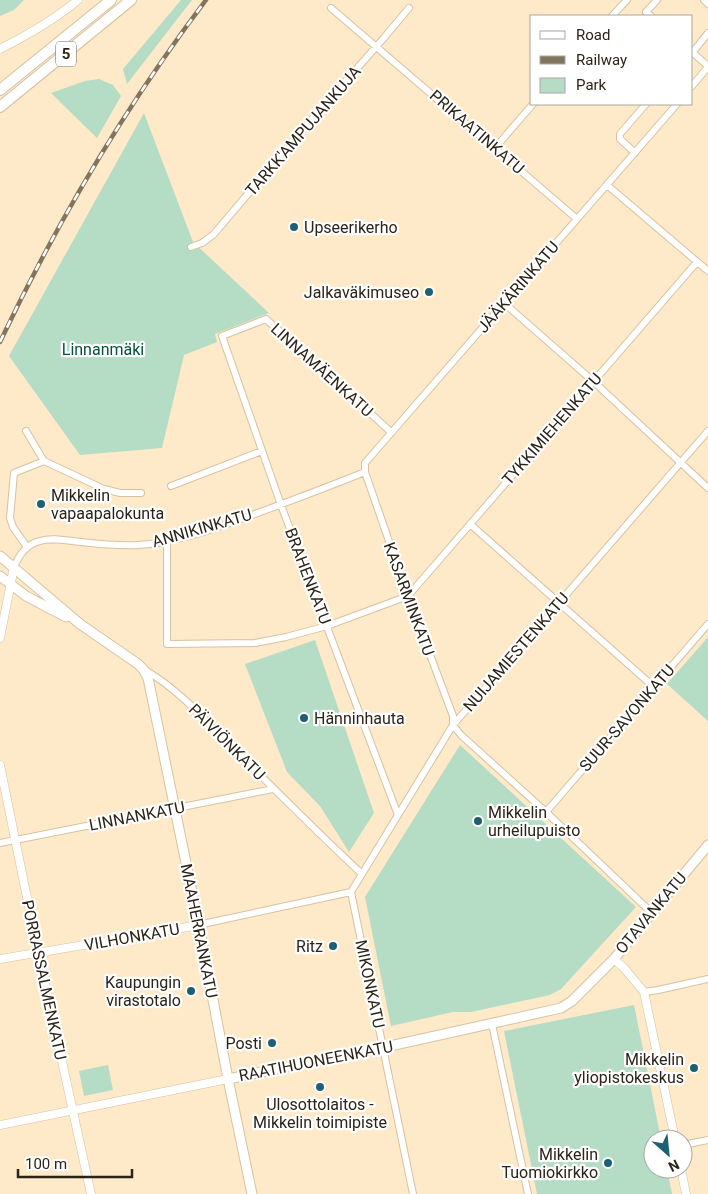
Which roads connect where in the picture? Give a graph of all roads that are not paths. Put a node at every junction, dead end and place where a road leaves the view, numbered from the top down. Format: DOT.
graph roads {
  1 [pos="78,0"];
  2 [pos="111,0"];
  3 [pos="131,0"];
  4 [pos="627,0"];
  5 [pos="657,0"];
  6 [pos="704,0"];
  7 [pos="708,4"];
  8 [pos="331,8"];
  9 [pos="409,8"];
  10 [pos="613,15"];
  11 [pos="650,15"];
  12 [pos="708,33"];
  13 [pos="376,46"];
  14 [pos="0,49"];
  15 [pos="693,51"];
  16 [pos="693,53"];
  17 [pos="708,66"];
  18 [pos="693,85"];
  19 [pos="0,90"];
  20 [pos="532,105"];
  21 [pos="645,105"];
  22 [pos="676,105"];
  23 [pos="0,107"];
  24 [pos="495,148"];
  25 [pos="635,153"];
  26 [pos="607,185"];
  27 [pos="577,219"];
  28 [pos="191,247"];
  29 [pos="697,262"];
  30 [pos="708,271"];
  31 [pos="504,303"];
  32 [pos="222,336"];
  33 [pos="594,382"];
  34 [pos="26,431"];
  35 [pos="708,431"];
  36 [pos="391,432"];
  37 [pos="262,451"];
  38 [pos="44,461"];
  39 [pos="681,462"];
  40 [pos="365,472"];
  41 [pos="171,486"];
  42 [pos="708,488"];
  43 [pos="141,492"];
  44 [pos="281,504"];
  45 [pos="470,524"];
  46 [pos="167,542"];
  47 [pos="27,548"];
  48 [pos="0,556"];
  49 [pos="14,567"];
  50 [pos="0,576"];
  51 [pos="11,584"];
  52 [pos="408,596"];
  53 [pos="560,602"];
  54 [pos="80,624"];
  55 [pos="708,624"];
  56 [pos="328,626"];
  57 [pos="0,638"];
  58 [pos="143,669"];
  59 [pos="654,687"];
  60 [pos="453,725"];
  61 [pos="0,765"];
  62 [pos="274,789"];
  63 [pos="174,808"];
  64 [pos="546,812"];
  65 [pos="398,815"];
  66 [pos="15,840"];
  67 [pos="0,843"];
  68 [pos="708,845"];
  69 [pos="362,874"];
  70 [pos="351,892"];
  71 [pos="652,913"];
  72 [pos="198,924"];
  73 [pos="38,953"];
  74 [pos="0,959"];
  75 [pos="614,959"];
  76 [pos="708,979"];
  77 [pos="644,992"];
  78 [pos="492,1024"];
  79 [pos="383,1048"];
  80 [pos="228,1078"];
  81 [pos="73,1110"];
  82 [pos="0,1125"];
  83 [pos="673,1129"];
  84 [pos="708,1140"];
  85 [pos="693,1143"];
  86 [pos="683,1179"];
  87 [pos="91,1194"];
  88 [pos="252,1194"];
  89 [pos="414,1194"];
  90 [pos="528,1194"];
  91 [pos="686,1194"];
  1 -- 14 [label="street"];
  2 -- 19 [label="highway, 5"];
  3 -- 23 [label="highway, 5"];
  4 -- 10 [label="street"];
  5 -- 11 [label="street"];
  6 -- 7 [label="street"];
  8 -- 13 [label="street, PRIKAATINKATU"];
  9 -- 13 [label="street, TARKK'AMPUJANKUJA"];
  12 -- 15 [label="street"];
  13 -- 24 [label="street, PRIKAATINKATU"];
  13 -- 28 [label="street, TARKK'AMPUJANKUJA"];
  16 -- 17 [label="street"];
  17 -- 18 [label="street"];
  20 -- 24 [label="street"];
  21 -- 25 [label="street"];
  22 -- 25 [label="street, JÄÄKÄRINKATU"];
  24 -- 27 [label="street, PRIKAATINKATU"];
  25 -- 26 [label="street, JÄÄKÄRINKATU"];
  26 -- 27 [label="street, JÄÄKÄRINKATU"];
  26 -- 29 [label="street"];
  27 -- 31 [label="street, JÄÄKÄRINKATU"];
  29 -- 30 [label="street"];
  29 -- 33 [label="street, TYKKIMIEHENKATU"];
  31 -- 33 [label="street"];
  31 -- 36 [label="street, JÄÄKÄRINKATU"];
  32 -- 36 [label="street, LINNAMÄENKATU"];
  32 -- 37 [label="street, BRAHENKATU"];
  33 -- 39 [label="street"];
  33 -- 45 [label="street, TYKKIMIEHENKATU"];
  34 -- 38 [label="street"];
  35 -- 39 [label="street, NUIJAMIESTENKATU"];
  36 -- 40 [label="street, JÄÄKÄRINKATU"];
  37 -- 41 [label="street"];
  37 -- 44 [label="street, BRAHENKATU"];
  38 -- 43 [label="street"];
  38 -- 47 [label="street"];
  39 -- 42 [label="street"];
  39 -- 53 [label="street, NUIJAMIESTENKATU"];
  40 -- 44 [label="street, ANNIKINKATU"];
  40 -- 52 [label="street, KASARMINKATU"];
  44 -- 46 [label="street, ANNIKINKATU"];
  44 -- 56 [label="street, BRAHENKATU"];
  45 -- 52 [label="street, TYKKIMIEHENKATU"];
  45 -- 53 [label="street"];
  46 -- 47 [label="street, ANNIKINKATU"];
  46 -- 56 [label="street"];
  47 -- 49 [label="street"];
  48 -- 49 [label="main road, PÄIVIÖNKATU"];
  49 -- 51 [label="street"];
  49 -- 54 [label="main road, PÄIVIÖNKATU"];
  50 -- 51 [label="main road, PÄIVIÖNKATU"];
  51 -- 54 [label="main road, PÄIVIÖNKATU"];
  51 -- 57 [label="street"];
  52 -- 56 [label="street"];
  52 -- 60 [label="street, KASARMINKATU"];
  53 -- 59 [label="street"];
  53 -- 60 [label="street, NUIJAMIESTENKATU"];
  54 -- 58 [label="main road, PÄIVIÖNKATU"];
  55 -- 59 [label="street, SUUR-SAVONKATU"];
  56 -- 65 [label="street, BRAHENKATU"];
  58 -- 62 [label="street, PÄIVIÖNKATU"];
  58 -- 63 [label="main road, MAAHERRANKATU"];
  59 -- 64 [label="street, SUUR-SAVONKATU"];
  60 -- 64 [label="street"];
  60 -- 65 [label="street, NUIJAMIESTENKATU"];
  61 -- 66 [label="street, PORRASSALMENKATU"];
  62 -- 63 [label="street, LINNANKATU"];
  62 -- 69 [label="street, PÄIVIÖNKATU"];
  63 -- 66 [label="street, LINNANKATU"];
  63 -- 72 [label="main road, MAAHERRANKATU"];
  64 -- 71 [label="street"];
  65 -- 69 [label="street, NUIJAMIESTENKATU"];
  66 -- 67 [label="street, LINNANKATU"];
  66 -- 73 [label="street, PORRASSALMENKATU"];
  68 -- 71 [label="main road, OTAVANKATU"];
  69 -- 70 [label="street, NUIJAMIESTENKATU"];
  70 -- 72 [label="street, VILHONKATU"];
  70 -- 79 [label="street, MIKONKATU"];
  71 -- 75 [label="main road, OTAVANKATU"];
  72 -- 73 [label="street, VILHONKATU"];
  72 -- 80 [label="main road, MAAHERRANKATU"];
  73 -- 74 [label="street, VILHONKATU"];
  73 -- 81 [label="street, PORRASSALMENKATU"];
  75 -- 77 [label="street"];
  75 -- 78 [label="main road, RAATIHUONEENKATU"];
  76 -- 77 [label="street"];
  77 -- 83 [label="street"];
  78 -- 79 [label="main road, RAATIHUONEENKATU"];
  78 -- 90 [label="street"];
  79 -- 80 [label="main road, RAATIHUONEENKATU"];
  79 -- 89 [label="street, MIKONKATU"];
  80 -- 81 [label="street, RAATIHUONEENKATU"];
  80 -- 88 [label="main road, MAAHERRANKATU"];
  81 -- 82 [label="street, RAATIHUONEENKATU"];
  81 -- 87 [label="street, PORRASSALMENKATU"];
  84 -- 85 [label="street"];
  86 -- 91 [label="street"];
}
